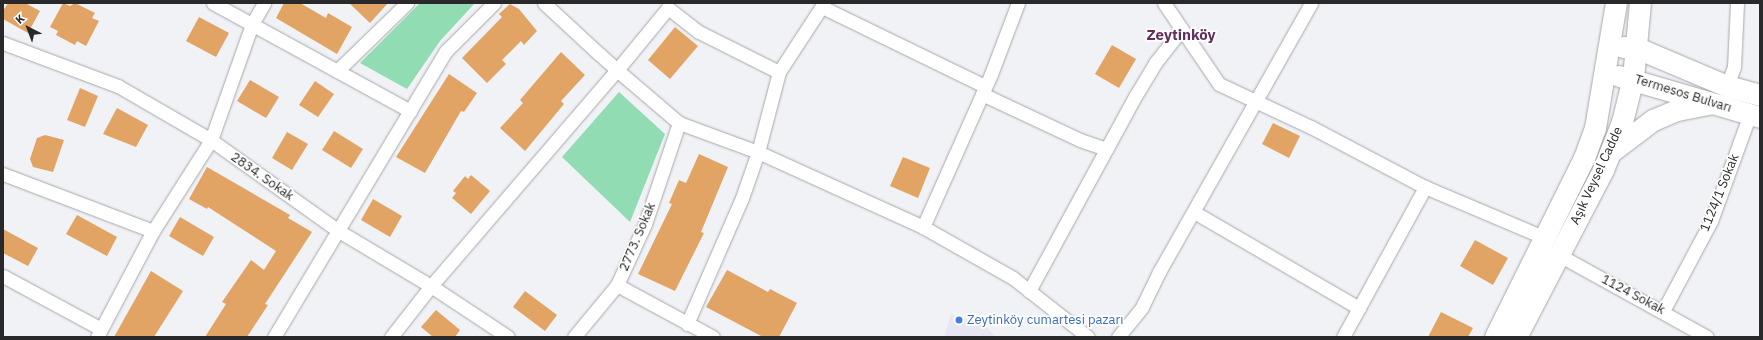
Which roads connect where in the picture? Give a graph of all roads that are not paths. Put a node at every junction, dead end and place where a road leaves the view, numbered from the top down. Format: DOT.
graph roads {
  1 [pos="213,3"];
  2 [pos="264,3"];
  3 [pos="407,3"];
  4 [pos="494,3"];
  5 [pos="544,3"];
  6 [pos="1018,3"];
  7 [pos="1311,3"];
  8 [pos="1616,3"];
  9 [pos="1640,3"];
  10 [pos="1737,3"];
  11 [pos="1166,4"];
  12 [pos="668,5"];
  13 [pos="823,5"];
  14 [pos="252,24"];
  15 [pos="1181,30"];
  16 [pos="3,44"];
  17 [pos="1610,45"];
  18 [pos="1637,48"];
  19 [pos="617,70"];
  20 [pos="337,71"];
  21 [pos="779,72"];
  22 [pos="1605,74"];
  23 [pos="1633,78"];
  24 [pos="1727,86"];
  25 [pos="984,90"];
  26 [pos="1760,95"];
  27 [pos="1256,101"];
  28 [pos="1713,103"];
  29 [pos="410,111"];
  30 [pos="1755,116"];
  31 [pos="680,123"];
  32 [pos="211,140"];
  33 [pos="1106,149"];
  34 [pos="758,152"];
  35 [pos="1610,153"];
  36 [pos="3,174"];
  37 [pos="1425,187"];
  38 [pos="1194,212"];
  39 [pos="923,227"];
  40 [pos="337,230"];
  41 [pos="153,232"];
  42 [pos="1545,238"];
  43 [pos="1559,255"];
  44 [pos="3,276"];
  45 [pos="617,285"];
  46 [pos="430,286"];
  47 [pos="1029,291"];
  48 [pos="1359,308"];
  49 [pos="1662,311"];
  50 [pos="687,324"];
  51 [pos="99,333"];
  52 [pos="274,337"];
  53 [pos="391,337"];
  54 [pos="508,337"];
  55 [pos="574,337"];
  56 [pos="713,337"];
  57 [pos="1088,337"];
  58 [pos="1118,337"];
  59 [pos="1343,337"];
  60 [pos="1495,337"];
  61 [pos="1516,337"];
  62 [pos="1707,337"];
  1 -- 14 [label="street"];
  2 -- 14 [label="street"];
  3 -- 20 [label="street"];
  4 -- 29 [label="street"];
  5 -- 19 [label="street"];
  6 -- 25 [label="street"];
  7 -- 27 [label="street"];
  8 -- 17 [label="main road, Aşık Veysel Cadde"];
  9 -- 18 [label="main road, Aşık Veysel Cadde"];
  10 -- 24 [label="street"];
  11 -- 15 [label="street"];
  12 -- 19 [label="street"];
  12 -- 21 [label="street"];
  13 -- 21 [label="street"];
  13 -- 25 [label="street"];
  14 -- 20 [label="street"];
  14 -- 32 [label="street"];
  15 -- 27 [label="street"];
  15 -- 33 [label="street"];
  16 -- 32 [label="street, 2834. Sokak"];
  17 -- 18 [label="main road, Termesos Bulvarı"];
  17 -- 22 [label="main road, Aşık Veysel Cadde"];
  18 -- 23 [label="main road, Aşık Veysel Cadde"];
  18 -- 24 [label="main road, Termesos Bulvarı"];
  19 -- 31 [label="street"];
  19 -- 46 [label="street"];
  20 -- 29 [label="street"];
  21 -- 34 [label="street"];
  22 -- 23 [label="main road, Termesos Bulvarı"];
  22 -- 42 [label="main road, Aşık Veysel Cadde"];
  23 -- 28 [label="main road, Termesos Bulvarı"];
  23 -- 35 [label="main road, Aşık Veysel Cadde"];
  24 -- 26 [label="main road, Termesos Bulvarı"];
  25 -- 33 [label="street"];
  25 -- 39 [label="street"];
  27 -- 37 [label="street"];
  27 -- 38 [label="street"];
  28 -- 30 [label="main road, Termesos Bulvarı"];
  28 -- 35 [label="main road"];
  29 -- 40 [label="street"];
  30 -- 49 [label="street, 1124/1 Sokak"];
  31 -- 34 [label="street"];
  31 -- 45 [label="street, 2773. Sokak"];
  32 -- 40 [label="street, 2834. Sokak"];
  32 -- 41 [label="street"];
  33 -- 47 [label="street"];
  34 -- 39 [label="street"];
  34 -- 50 [label="street"];
  35 -- 43 [label="main road, Aşık Veysel Cadde"];
  36 -- 41 [label="street"];
  37 -- 42 [label="street"];
  37 -- 48 [label="street"];
  38 -- 48 [label="street"];
  38 -- 58 [label="street"];
  39 -- 47 [label="street"];
  40 -- 46 [label="street, 2834. Sokak"];
  40 -- 52 [label="street"];
  41 -- 51 [label="street"];
  42 -- 60 [label="main road, Aşık Veysel Cadde"];
  43 -- 49 [label="street, 1124 Sokak"];
  43 -- 61 [label="main road, Aşık Veysel Cadde"];
  44 -- 51 [label="street"];
  45 -- 50 [label="street"];
  45 -- 55 [label="street, 2773. Sokak"];
  46 -- 53 [label="street"];
  46 -- 54 [label="street, 2834. Sokak"];
  47 -- 57 [label="street"];
  48 -- 59 [label="street"];
  49 -- 62 [label="street, 1124 Sokak"];
  50 -- 56 [label="street"];
}
